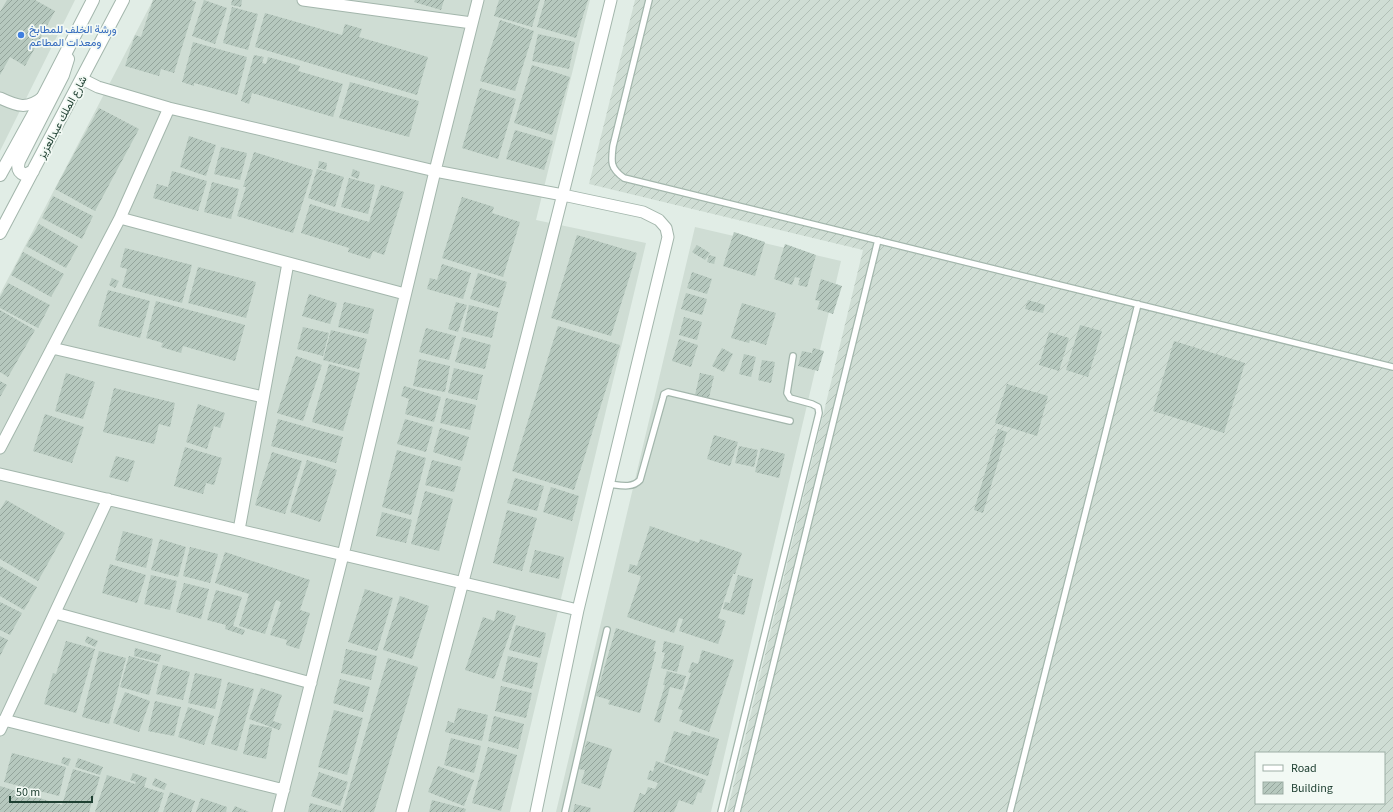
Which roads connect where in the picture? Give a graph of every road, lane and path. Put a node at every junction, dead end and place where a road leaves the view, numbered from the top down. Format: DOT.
graph roads {
  1 [pos="93,0"];
  2 [pos="123,0"];
  3 [pos="306,0"];
  4 [pos="478,0"];
  5 [pos="611,0"];
  6 [pos="649,0"];
  7 [pos="472,24"];
  8 [pos="74,36"];
  9 [pos="82,79"];
  10 [pos="43,97"];
  11 [pos="0,98"];
  12 [pos="169,108"];
  13 [pos="34,171"];
  14 [pos="435,171"];
  15 [pos="0,175"];
  16 [pos="563,195"];
  17 [pos="120,218"];
  18 [pos="0,234"];
  19 [pos="878,240"];
  20 [pos="288,263"];
  21 [pos="405,294"];
  22 [pos="1138,304"];
  23 [pos="52,348"];
  24 [pos="793,356"];
  25 [pos="1393,367"];
  26 [pos="264,397"];
  27 [pos="790,422"];
  28 [pos="0,448"];
  29 [pos="0,474"];
  30 [pos="608,484"];
  31 [pos="108,499"];
  32 [pos="239,530"];
  33 [pos="343,555"];
  34 [pos="463,583"];
  35 [pos="578,610"];
  36 [pos="55,613"];
  37 [pos="607,630"];
  38 [pos="311,683"];
  39 [pos="2,725"];
  40 [pos="284,790"];
  41 [pos="278,812"];
  42 [pos="402,812"];
  43 [pos="536,812"];
  44 [pos="565,812"];
  45 [pos="721,812"];
  46 [pos="737,812"];
  47 [pos="1010,812"];
  1 -- 8 [label="street"];
  2 -- 9 [label="street, شارع الملك عبدالعزيز"];
  3 -- 7 [label="street"];
  4 -- 7 [label="street"];
  5 -- 16 [label="street"];
  6 -- 19 [label="lane"];
  7 -- 14 [label="street"];
  8 -- 10 [label="street"];
  8 -- 13 [label="street"];
  9 -- 12 [label="street"];
  9 -- 13 [label="street, شارع الملك عبدالعزيز"];
  10 -- 11 [label="street"];
  10 -- 15 [label="street"];
  12 -- 14 [label="street"];
  12 -- 17 [label="street"];
  13 -- 18 [label="street, شارع الملك عبدالعزيز"];
  14 -- 16 [label="street"];
  14 -- 21 [label="street"];
  16 -- 30 [label="street"];
  16 -- 34 [label="street"];
  17 -- 20 [label="street"];
  17 -- 23 [label="street"];
  19 -- 22 [label="lane"];
  19 -- 46 [label="lane"];
  20 -- 21 [label="street"];
  20 -- 26 [label="street"];
  21 -- 33 [label="street"];
  22 -- 25 [label="lane"];
  22 -- 47 [label="lane"];
  23 -- 26 [label="street"];
  23 -- 28 [label="street"];
  24 -- 45 [label="lane"];
  26 -- 32 [label="street"];
  27 -- 30 [label="lane"];
  29 -- 31 [label="street"];
  30 -- 35 [label="street"];
  31 -- 32 [label="street"];
  31 -- 36 [label="street"];
  32 -- 33 [label="street"];
  33 -- 34 [label="street"];
  33 -- 38 [label="street"];
  34 -- 35 [label="street"];
  34 -- 42 [label="street"];
  35 -- 43 [label="street"];
  36 -- 38 [label="street"];
  36 -- 39 [label="street"];
  37 -- 44 [label="lane"];
  38 -- 40 [label="street"];
  39 -- 40 [label="street"];
  40 -- 41 [label="street"];
}
